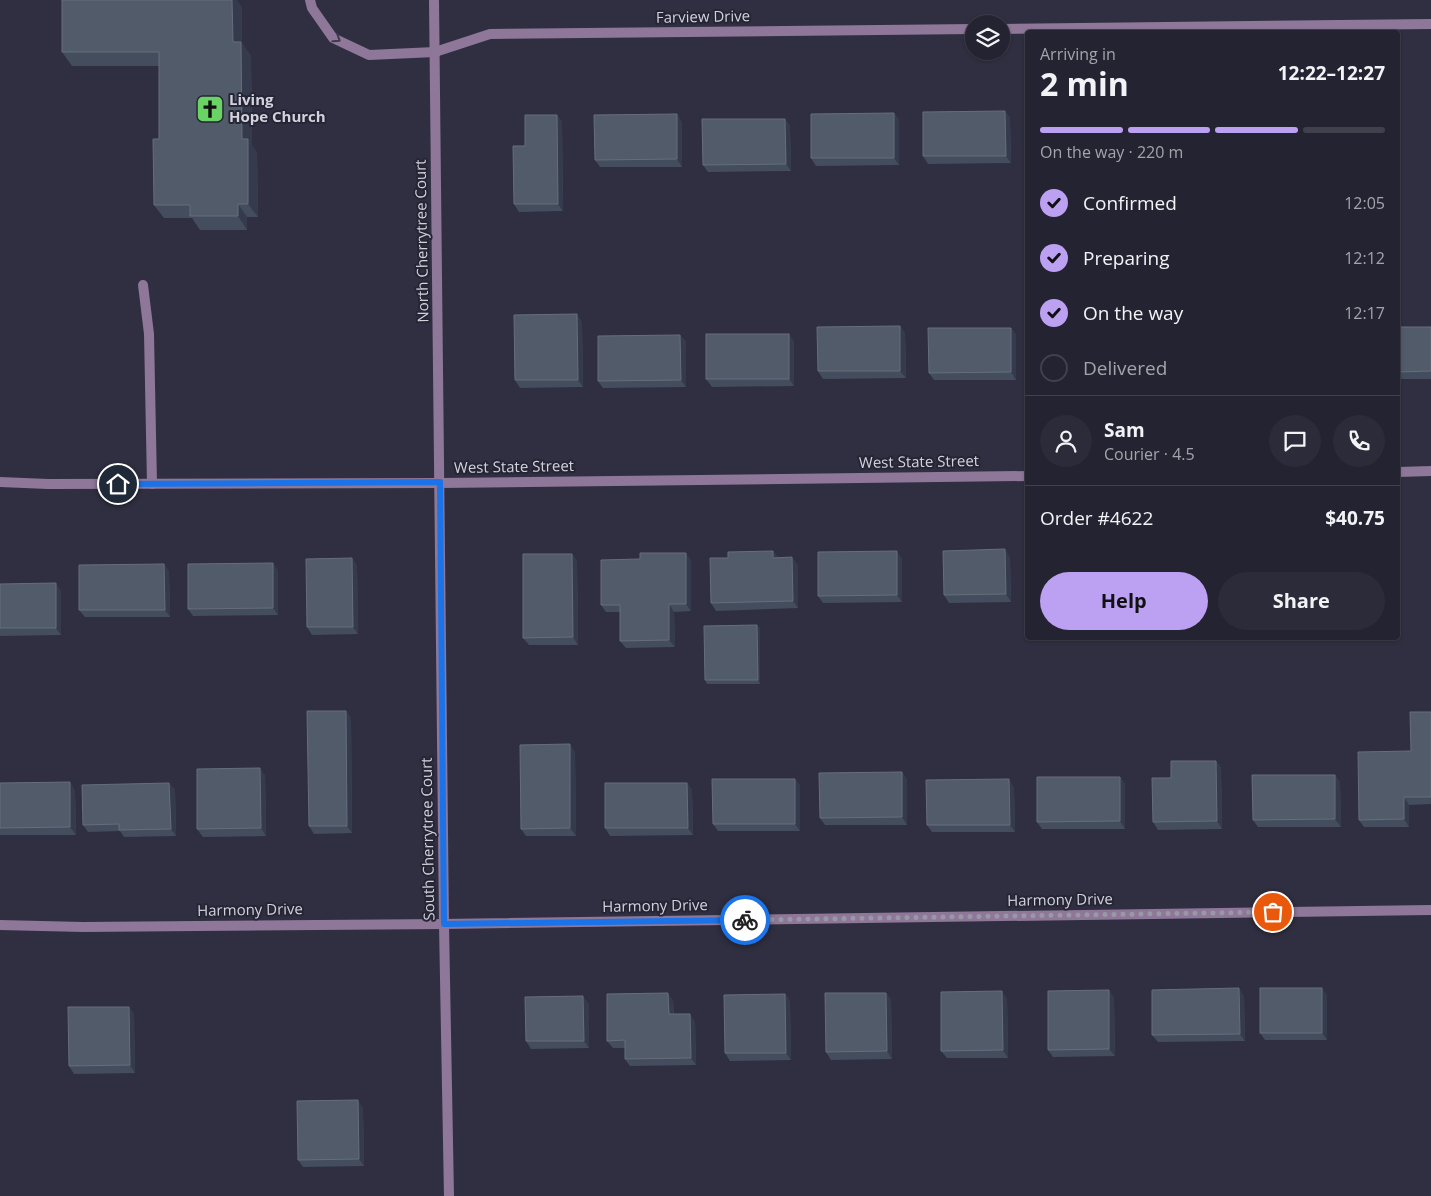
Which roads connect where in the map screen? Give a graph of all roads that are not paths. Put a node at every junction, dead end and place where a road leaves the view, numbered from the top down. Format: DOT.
graph roads {
  1 [pos="310,0"];
  2 [pos="434,0"];
  3 [pos="1431,24"];
  4 [pos="1010,28"];
  5 [pos="965,29"];
  6 [pos="435,52"];
  7 [pos="143,285"];
  8 [pos="1431,471"];
  9 [pos="1400,472"];
  10 [pos="1025,476"];
  11 [pos="0,482"];
  12 [pos="440,482"];
  13 [pos="152,484"];
  14 [pos="1431,910"];
  15 [pos="444,924"];
  16 [pos="0,925"];
  17 [pos="449,1196"];
  1 -- 6 [label="street, Farview Drive, one-way"];
  2 -- 6 [label="street, North Cherrytree Court"];
  3 -- 4 [label="street"];
  5 -- 6 [label="street, Farview Drive"];
  6 -- 12 [label="street, North Cherrytree Court"];
  7 -- 13 [label="street"];
  8 -- 9 [label="street"];
  10 -- 12 [label="street, West State Street"];
  11 -- 13 [label="street, West State Street"];
  12 -- 13 [label="street, West State Street"];
  12 -- 15 [label="street, South Cherrytree Court"];
  14 -- 15 [label="street, Harmony Drive"];
  15 -- 16 [label="street, Harmony Drive"];
  15 -- 17 [label="street, South Cherrytree Court"];
}
